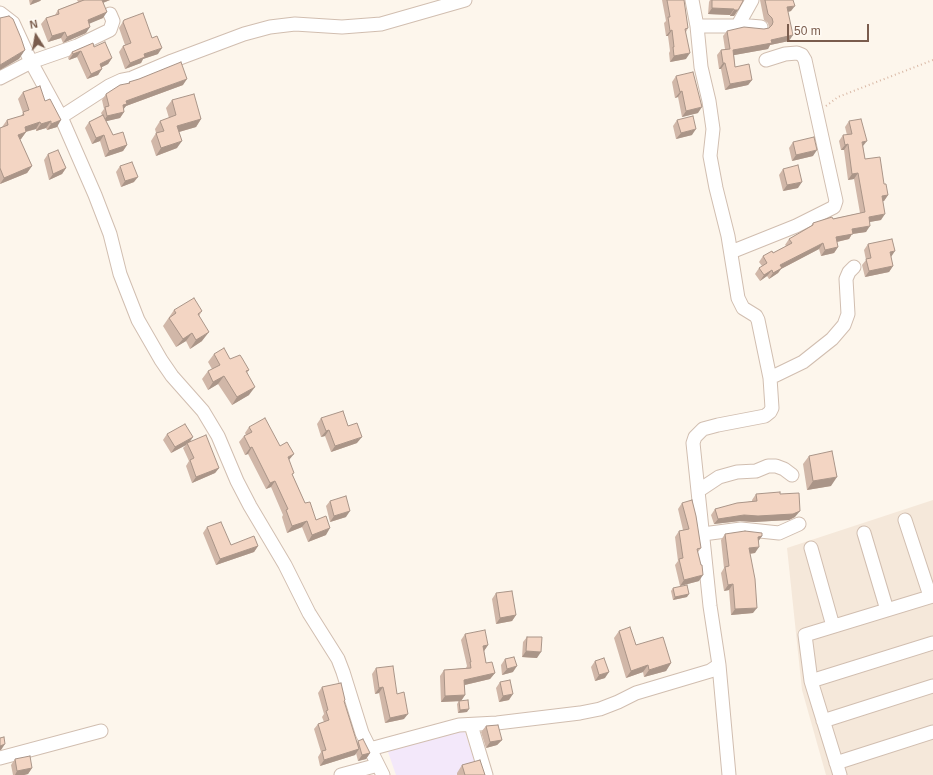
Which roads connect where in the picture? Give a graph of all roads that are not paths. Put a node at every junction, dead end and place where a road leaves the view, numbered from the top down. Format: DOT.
graph roads {
  1 [pos="465,0"];
  2 [pos="692,0"];
  3 [pos="752,0"];
  4 [pos="0,13"];
  5 [pos="110,14"];
  6 [pos="738,25"];
  7 [pos="697,26"];
  8 [pos="761,27"];
  9 [pos="766,60"];
  10 [pos="31,62"];
  11 [pos="0,78"];
  12 [pos="61,117"];
  13 [pos="731,252"];
  14 [pos="854,267"];
  15 [pos="770,378"];
  16 [pos="792,475"];
  17 [pos="698,491"];
  18 [pos="905,520"];
  19 [pos="799,524"];
  20 [pos="864,533"];
  21 [pos="703,534"];
  22 [pos="812,548"];
  23 [pos="931,596"];
  24 [pos="887,610"];
  25 [pos="833,626"];
  26 [pos="933,643"];
  27 [pos="719,665"];
  28 [pos="811,681"];
  29 [pos="933,686"];
  30 [pos="823,721"];
  31 [pos="471,725"];
  32 [pos="101,731"];
  33 [pos="933,732"];
  34 [pos="370,749"];
  35 [pos="0,758"];
  36 [pos="838,769"];
  37 [pos="381,770"];
  38 [pos="341,775"];
  39 [pos="486,775"];
  40 [pos="729,775"];
  1 -- 12 [label="street"];
  2 -- 7 [label="street"];
  3 -- 6 [label="street"];
  4 -- 10 [label="street"];
  5 -- 10 [label="street"];
  6 -- 7 [label="street"];
  6 -- 8 [label="street"];
  7 -- 13 [label="street"];
  9 -- 13 [label="street"];
  10 -- 11 [label="street"];
  10 -- 12 [label="street"];
  12 -- 34 [label="street"];
  13 -- 15 [label="street"];
  14 -- 15 [label="street"];
  15 -- 17 [label="street"];
  16 -- 17 [label="street"];
  17 -- 21 [label="street"];
  18 -- 23 [label="street"];
  19 -- 21 [label="street"];
  20 -- 24 [label="street"];
  21 -- 27 [label="street"];
  22 -- 25 [label="street"];
  23 -- 24 [label="street"];
  24 -- 25 [label="street"];
  25 -- 28 [label="street"];
  26 -- 28 [label="street"];
  27 -- 31 [label="street"];
  27 -- 40 [label="street"];
  28 -- 30 [label="street"];
  29 -- 30 [label="street"];
  30 -- 36 [label="street"];
  31 -- 34 [label="street"];
  31 -- 39 [label="street"];
  32 -- 35 [label="street"];
  33 -- 36 [label="street"];
  34 -- 37 [label="street"];
  37 -- 38 [label="street"];
}
